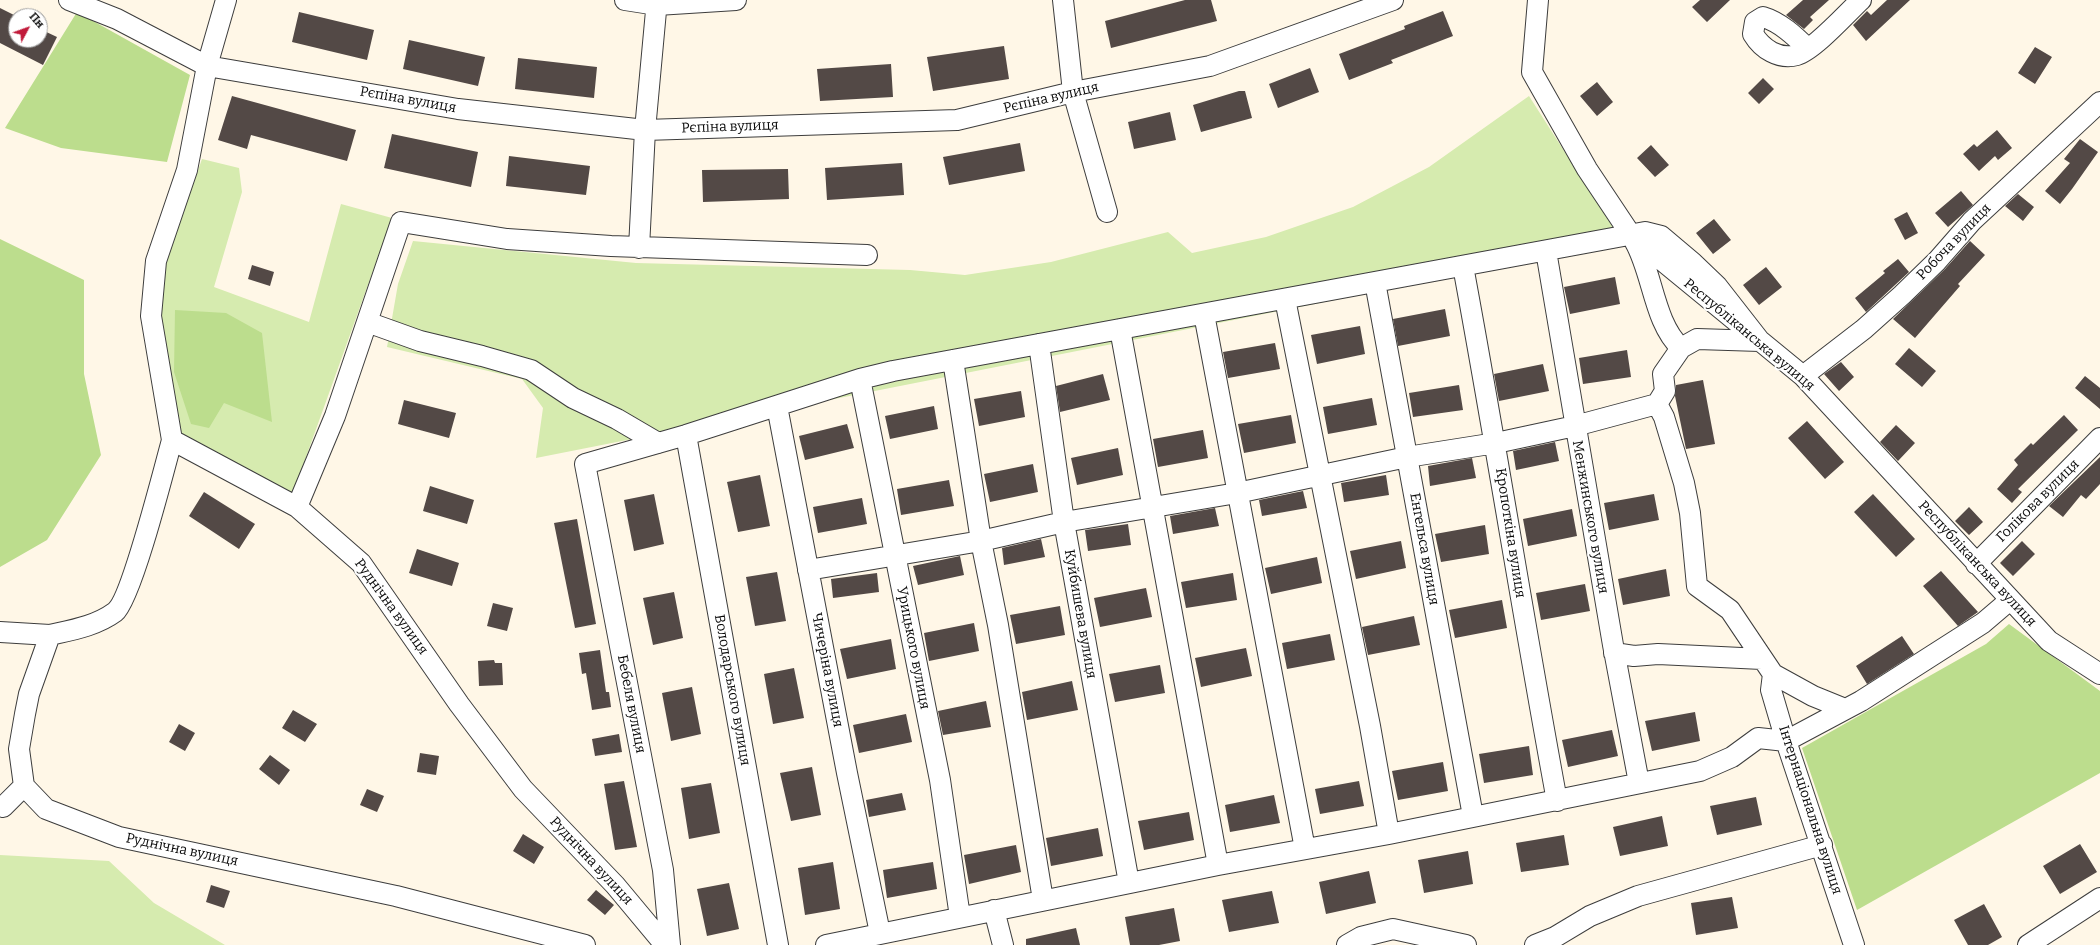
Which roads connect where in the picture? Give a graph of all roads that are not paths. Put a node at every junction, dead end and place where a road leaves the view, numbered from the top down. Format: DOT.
graph roads {
  1 [pos="69,0"];
  2 [pos="226,0"];
  3 [pos="625,0"];
  4 [pos="736,0"];
  5 [pos="1063,0"];
  6 [pos="1393,0"];
  7 [pos="1538,0"];
  8 [pos="1861,0"];
  9 [pos="657,2"];
  10 [pos="1811,46"];
  11 [pos="208,66"];
  12 [pos="1073,92"];
  13 [pos="2100,102"];
  14 [pos="645,130"];
  15 [pos="1107,212"];
  16 [pos="1630,235"];
  17 [pos="639,248"];
  18 [pos="1546,251"];
  19 [pos="867,255"];
  20 [pos="1463,266"];
  21 [pos="1375,282"];
  22 [pos="1286,299"];
  23 [pos="1204,314"];
  24 [pos="367,322"];
  25 [pos="1120,329"];
  26 [pos="1760,341"];
  27 [pos="1039,344"];
  28 [pos="1681,348"];
  29 [pos="953,360"];
  30 [pos="1803,376"];
  31 [pos="860,379"];
  32 [pos="1657,404"];
  33 [pos="777,406"];
  34 [pos="1574,426"];
  35 [pos="686,435"];
  36 [pos="2100,438"];
  37 [pos="172,440"];
  38 [pos="658,443"];
  39 [pos="1496,443"];
  40 [pos="1407,457"];
  41 [pos="1322,475"];
  42 [pos="1237,493"];
  43 [pos="1151,506"];
  44 [pos="298,507"];
  45 [pos="1064,522"];
  46 [pos="981,541"];
  47 [pos="895,556"];
  48 [pos="1976,564"];
  49 [pos="808,570"];
  50 [pos="2010,600"];
  51 [pos="0,632"];
  52 [pos="50,635"];
  53 [pos="1614,654"];
  54 [pos="1768,666"];
  55 [pos="2100,674"];
  56 [pos="1845,709"];
  57 [pos="1786,741"];
  58 [pos="1639,783"];
  59 [pos="24,786"];
  60 [pos="1557,801"];
  61 [pos="0,806"];
  62 [pos="1473,816"];
  63 [pos="1389,834"];
  64 [pos="1822,845"];
  65 [pos="1306,849"];
  66 [pos="1218,865"];
  67 [pos="1129,883"];
  68 [pos="2100,898"];
  69 [pos="1043,900"];
  70 [pos="994,910"];
  71 [pos="960,917"];
  72 [pos="880,933"];
  73 [pos="585,945"];
  74 [pos="665,945"];
  75 [pos="670,945"];
  76 [pos="778,945"];
  77 [pos="826,945"];
  78 [pos="1003,945"];
  79 [pos="1347,945"];
  80 [pos="1466,945"];
  81 [pos="1535,945"];
  82 [pos="1854,945"];
  83 [pos="2028,945"];
  1 -- 11 [label="street, Рєпіна вулиця"];
  2 -- 11 [label="street"];
  3 -- 9 [label="street"];
  4 -- 9 [label="street"];
  5 -- 12 [label="street"];
  6 -- 12 [label="street, Рєпіна вулиця"];
  7 -- 16 [label="street, Республіканська вулиця"];
  8 -- 10 [label="street"];
  9 -- 14 [label="street"];
  11 -- 14 [label="street, Рєпіна вулиця"];
  11 -- 37 [label="street"];
  12 -- 14 [label="street, Рєпіна вулиця"];
  12 -- 15 [label="street"];
  13 -- 30 [label="street, Робоча вулиця"];
  14 -- 17 [label="street"];
  16 -- 18 [label="street"];
  16 -- 26 [label="street, Республіканська вулиця"];
  16 -- 28 [label="street"];
  17 -- 19 [label="street"];
  17 -- 24 [label="street"];
  18 -- 20 [label="street"];
  18 -- 34 [label="street, Менжинського вулиця"];
  20 -- 21 [label="street"];
  20 -- 39 [label="street, Кропоткіна вулиця"];
  21 -- 22 [label="street"];
  21 -- 40 [label="street, Енгельса вулиця"];
  22 -- 23 [label="street"];
  22 -- 41 [label="street"];
  23 -- 25 [label="street"];
  23 -- 42 [label="street"];
  24 -- 38 [label="street"];
  24 -- 44 [label="street"];
  25 -- 27 [label="street"];
  25 -- 43 [label="street"];
  26 -- 28 [label="street"];
  26 -- 30 [label="street, Республіканська вулиця"];
  27 -- 29 [label="street"];
  27 -- 45 [label="street, Куйбишева вулиця"];
  28 -- 32 [label="street"];
  29 -- 31 [label="street"];
  29 -- 46 [label="street"];
  30 -- 48 [label="street, Республіканська вулиця"];
  31 -- 33 [label="street"];
  31 -- 47 [label="street, Урицького вулиця"];
  32 -- 34 [label="street"];
  32 -- 54 [label="street"];
  33 -- 35 [label="street"];
  33 -- 49 [label="street, Чичеріна вулиця"];
  34 -- 39 [label="street"];
  34 -- 53 [label="street, Менжинського вулиця"];
  35 -- 38 [label="street"];
  35 -- 76 [label="street, Володарського вулиця"];
  36 -- 48 [label="street, Голікова вулиця"];
  37 -- 44 [label="street, Руднічна вулиця"];
  37 -- 52 [label="street"];
  38 -- 75 [label="street, Бебеля вулиця"];
  39 -- 40 [label="street"];
  39 -- 60 [label="street, Кропоткіна вулиця"];
  40 -- 41 [label="street"];
  40 -- 62 [label="street, Енгельса вулиця"];
  41 -- 42 [label="street"];
  41 -- 63 [label="street"];
  42 -- 43 [label="street"];
  42 -- 65 [label="street"];
  43 -- 45 [label="street"];
  43 -- 66 [label="street"];
  44 -- 74 [label="street, Руднічна вулиця"];
  45 -- 46 [label="street"];
  45 -- 67 [label="street, Куйбишева вулиця"];
  46 -- 47 [label="street"];
  46 -- 69 [label="street"];
  47 -- 49 [label="street"];
  47 -- 71 [label="street, Урицького вулиця"];
  48 -- 50 [label="street, Республіканська вулиця"];
  49 -- 72 [label="street, Чичеріна вулиця"];
  50 -- 55 [label="street, Республіканська вулиця"];
  50 -- 56 [label="street"];
  51 -- 52 [label="street"];
  52 -- 59 [label="street"];
  53 -- 54 [label="street"];
  53 -- 58 [label="street, Менжинського вулиця"];
  54 -- 56 [label="street"];
  54 -- 57 [label="street, Інтернаціональна вулиця"];
  56 -- 57 [label="street"];
  57 -- 58 [label="street"];
  57 -- 64 [label="street, Інтернаціональна вулиця"];
  58 -- 60 [label="street"];
  59 -- 61 [label="street"];
  59 -- 73 [label="street, Руднічна вулиця"];
  60 -- 62 [label="street"];
  62 -- 63 [label="street"];
  63 -- 65 [label="street"];
  64 -- 81 [label="street"];
  64 -- 82 [label="street, Інтернаціональна вулиця"];
  65 -- 66 [label="street"];
  66 -- 67 [label="street"];
  67 -- 69 [label="street"];
  68 -- 83 [label="street"];
  69 -- 70 [label="street"];
  70 -- 71 [label="street"];
  70 -- 78 [label="street"];
  71 -- 72 [label="street"];
  72 -- 77 [label="street"];
  79 -- 80 [label="street"];
}
